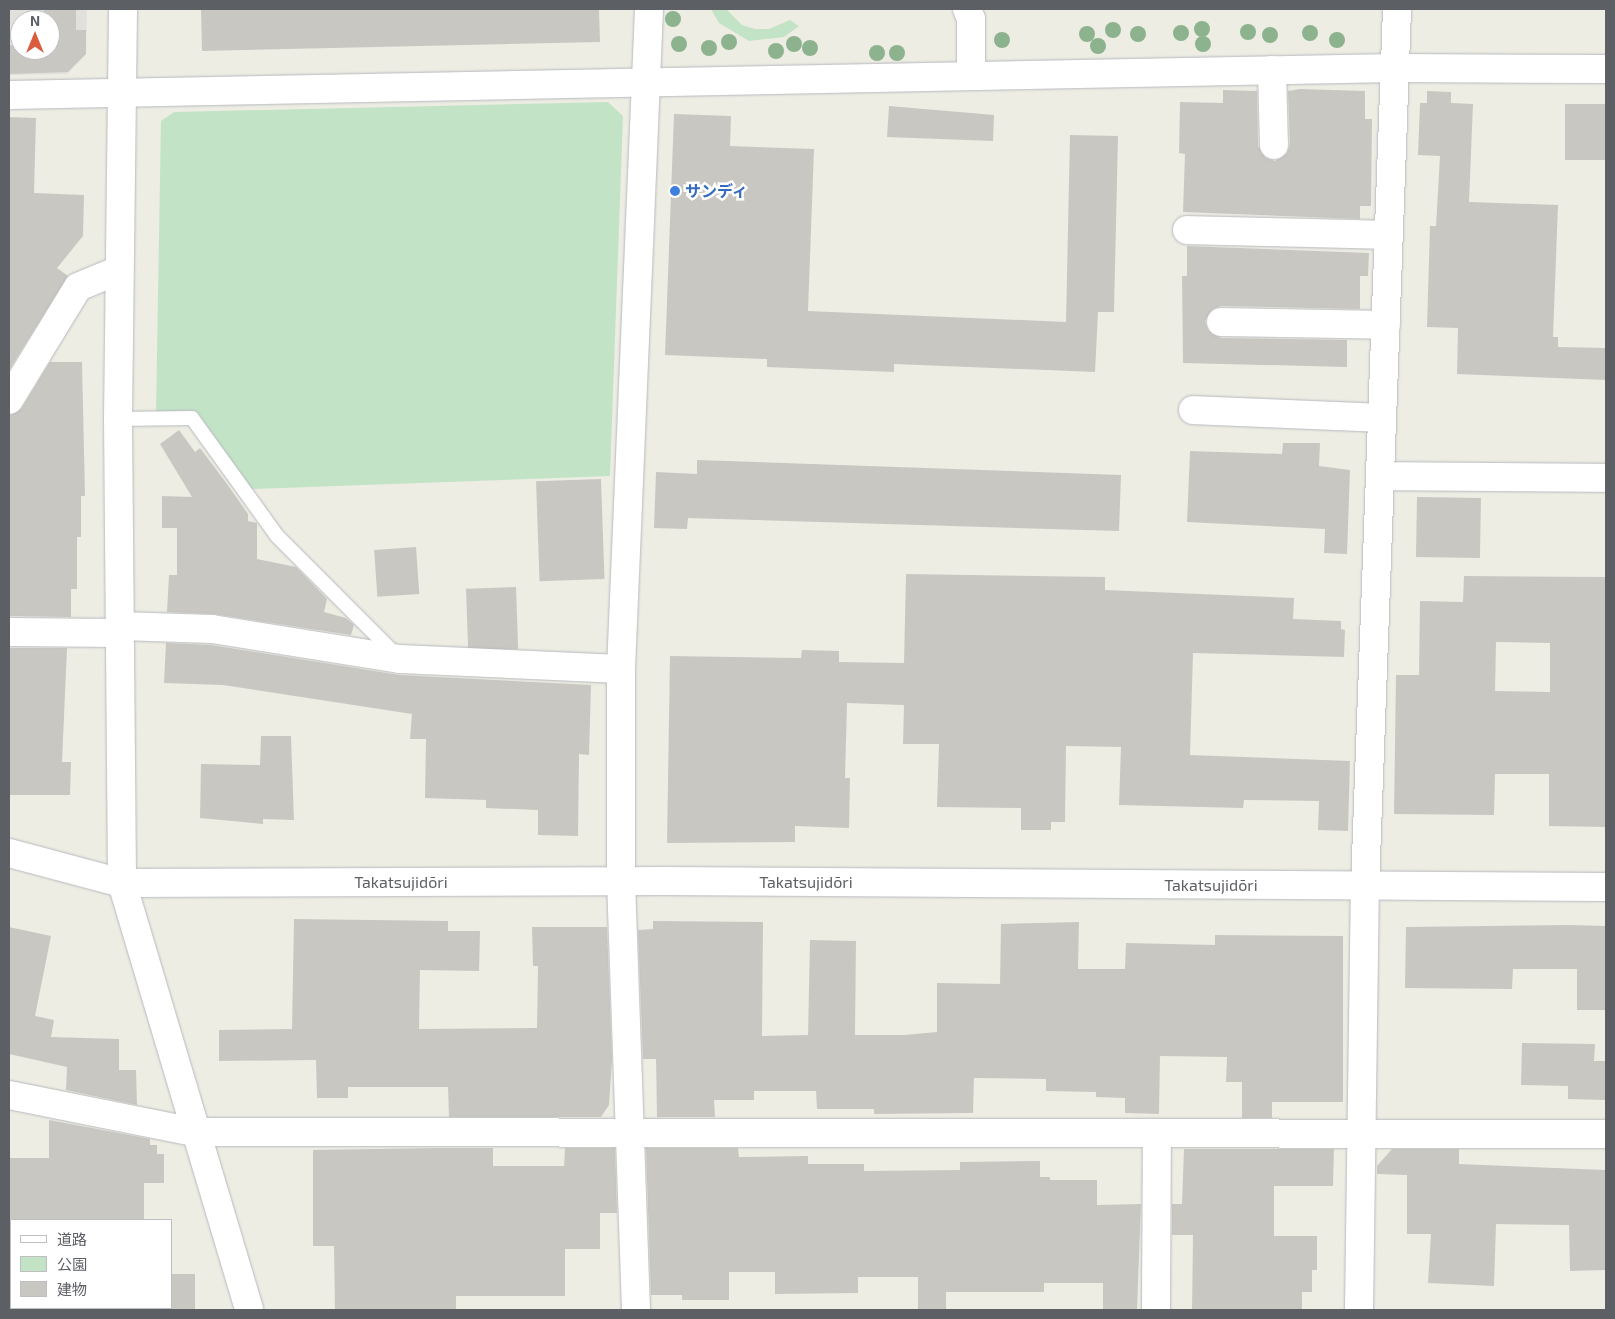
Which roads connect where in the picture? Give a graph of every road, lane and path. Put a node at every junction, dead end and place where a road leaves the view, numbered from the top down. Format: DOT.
graph roads {
  1 [pos="123,9"];
  2 [pos="649,9"];
  3 [pos="967,9"];
  4 [pos="1397,9"];
  5 [pos="1395,68"];
  6 [pos="1606,69"];
  7 [pos="1272,70"];
  8 [pos="971,76"];
  9 [pos="648,83"];
  10 [pos="122,94"];
  11 [pos="9,96"];
  12 [pos="1274,145"];
  13 [pos="1187,230"];
  14 [pos="1388,235"];
  15 [pos="119,270"];
  16 [pos="1221,322"];
  17 [pos="1386,325"];
  18 [pos="9,400"];
  19 [pos="1193,410"];
  20 [pos="1382,418"];
  21 [pos="118,419"];
  22 [pos="1380,476"];
  23 [pos="1606,478"];
  24 [pos="120,629"];
  25 [pos="9,632"];
  26 [pos="400,659"];
  27 [pos="620,669"];
  28 [pos="9,853"];
  29 [pos="621,881"];
  30 [pos="122,883"];
  31 [pos="1365,886"];
  32 [pos="1606,888"];
  33 [pos="9,1094"];
  34 [pos="195,1132"];
  35 [pos="628,1133"];
  36 [pos="1157,1134"];
  37 [pos="1361,1134"];
  38 [pos="1606,1134"];
  39 [pos="248,1310"];
  40 [pos="636,1310"];
  41 [pos="1156,1310"];
  42 [pos="1359,1310"];
  1 -- 10 [label="street"];
  2 -- 9 [label="street"];
  3 -- 8 [label="street"];
  4 -- 5 [label="street"];
  5 -- 6 [label="street"];
  5 -- 7 [label="street"];
  5 -- 14 [label="street"];
  7 -- 8 [label="street"];
  7 -- 12 [label="street"];
  8 -- 9 [label="street"];
  9 -- 10 [label="street"];
  9 -- 27 [label="street"];
  10 -- 11 [label="street"];
  10 -- 15 [label="street"];
  13 -- 14 [label="street"];
  14 -- 17 [label="street"];
  15 -- 18 [label="street"];
  15 -- 21 [label="street"];
  16 -- 17 [label="street"];
  17 -- 20 [label="street"];
  19 -- 20 [label="street"];
  20 -- 22 [label="street"];
  21 -- 24 [label="street"];
  21 -- 26 [label="lane"];
  22 -- 23 [label="street"];
  22 -- 31 [label="street"];
  24 -- 25 [label="street"];
  24 -- 26 [label="street"];
  24 -- 30 [label="street"];
  26 -- 27 [label="street"];
  27 -- 29 [label="street"];
  28 -- 30 [label="street, Takatsujidōri"];
  29 -- 30 [label="street, Takatsujidōri"];
  29 -- 31 [label="street, Takatsujidōri"];
  29 -- 35 [label="street"];
  30 -- 34 [label="street"];
  31 -- 32 [label="street, Takatsujidōri"];
  31 -- 37 [label="street"];
  33 -- 34 [label="street"];
  34 -- 35 [label="street"];
  34 -- 39 [label="street"];
  35 -- 36 [label="street"];
  35 -- 40 [label="street"];
  36 -- 37 [label="street"];
  36 -- 41 [label="street"];
  37 -- 38 [label="street"];
  37 -- 42 [label="street"];
}
